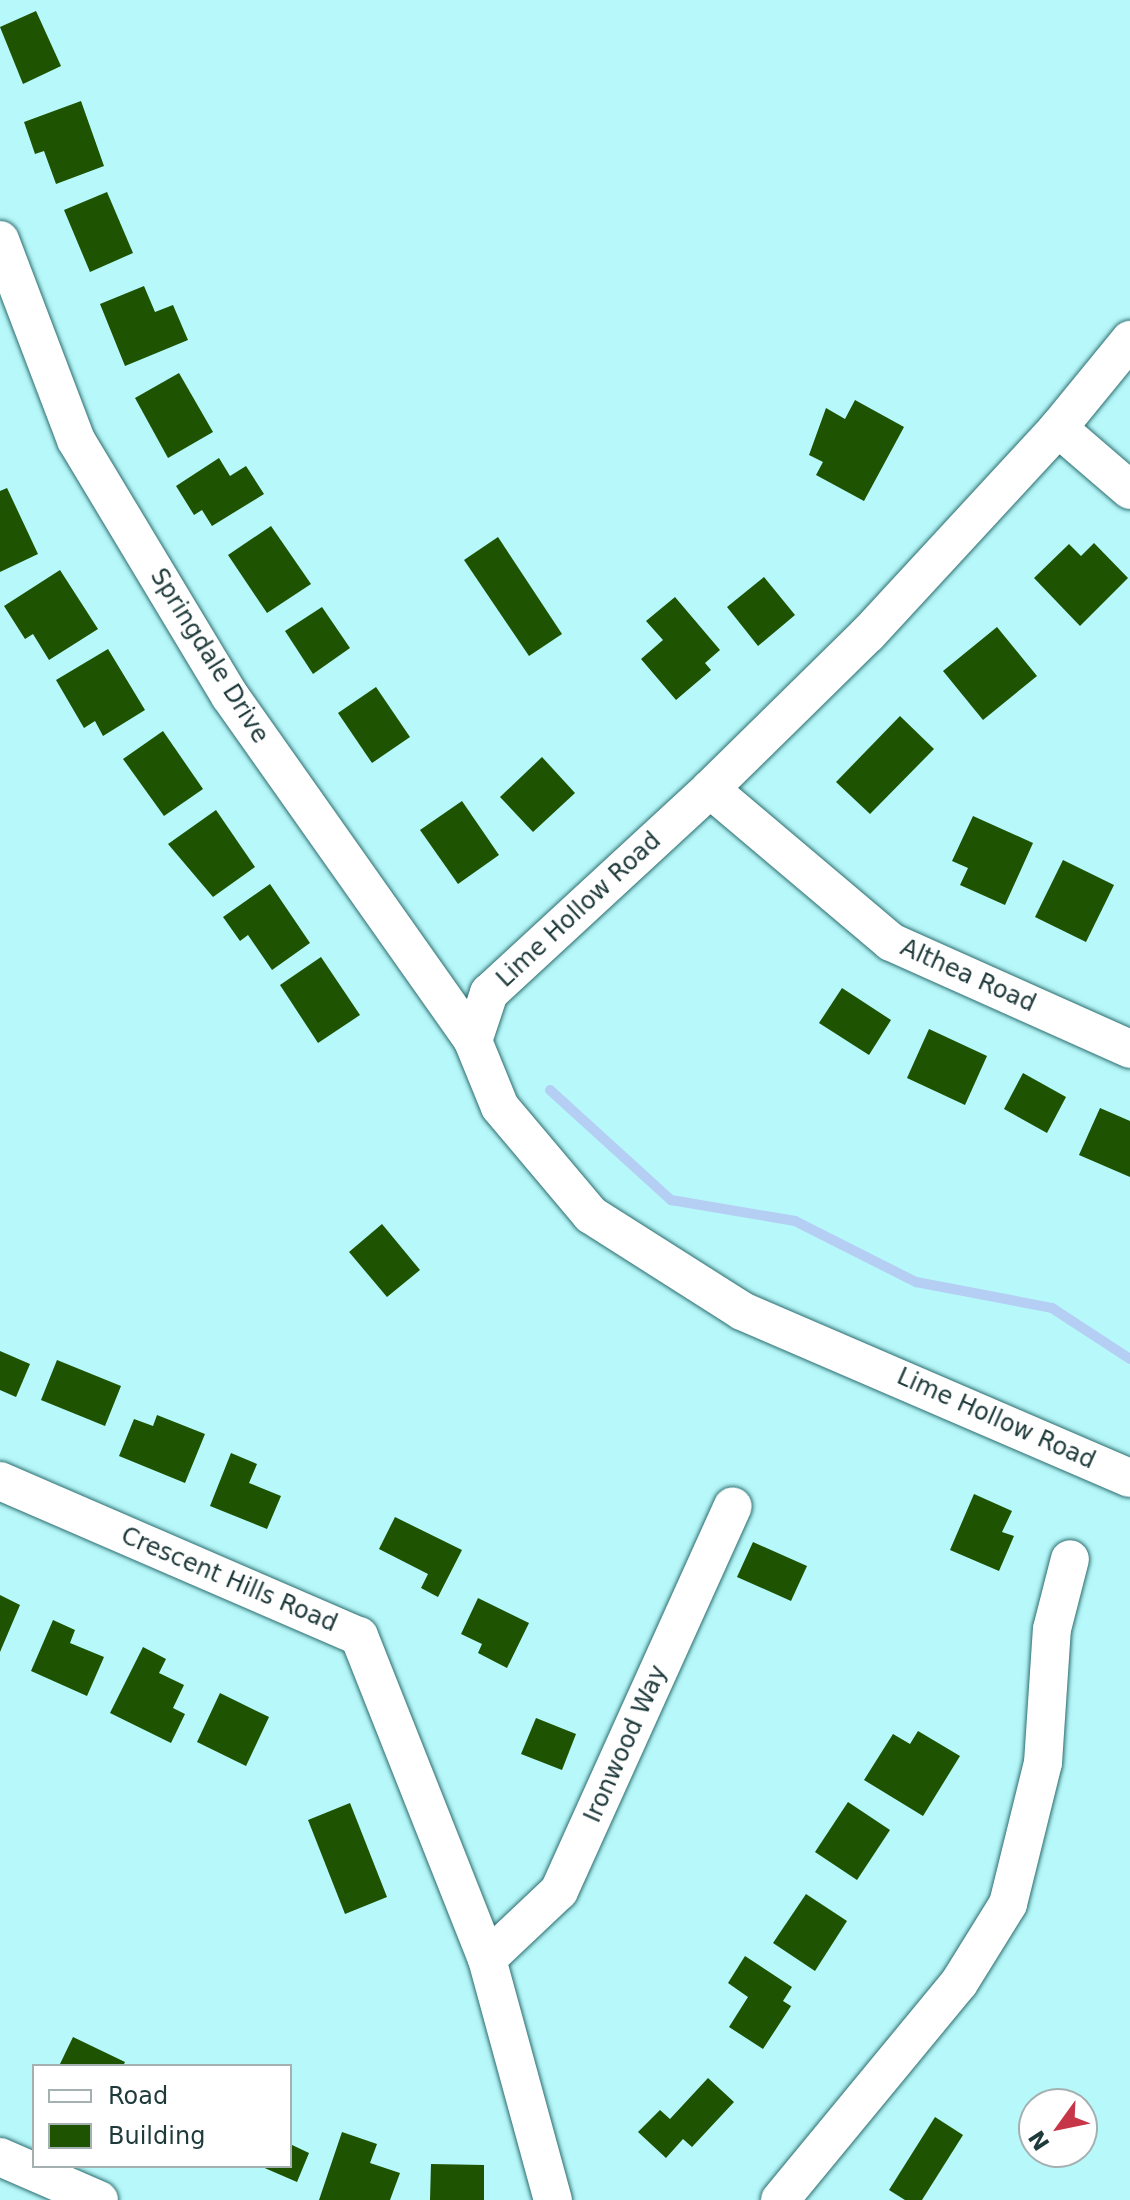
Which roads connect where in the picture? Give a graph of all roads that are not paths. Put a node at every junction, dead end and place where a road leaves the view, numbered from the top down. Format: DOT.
graph roads {
  1 [pos="0,240"];
  2 [pos="1130,340"];
  3 [pos="1058,428"];
  4 [pos="1130,490"];
  5 [pos="710,789"];
  6 [pos="473,1041"];
  7 [pos="1130,1049"];
  8 [pos="1130,1478"];
  9 [pos="0,1481"];
  10 [pos="733,1506"];
  11 [pos="1070,1559"];
  12 [pos="487,1959"];
  13 [pos="0,2157"];
  14 [pos="99,2200"];
  15 [pos="553,2200"];
  16 [pos="780,2200"];
  1 -- 6 [label="street, Springdale Drive"];
  2 -- 3 [label="street, Lime Hollow Road"];
  3 -- 4 [label="street"];
  3 -- 5 [label="street, Lime Hollow Road"];
  5 -- 6 [label="street, Lime Hollow Road"];
  5 -- 7 [label="street, Althea Road"];
  6 -- 8 [label="street, Lime Hollow Road"];
  9 -- 12 [label="street, Crescent Hills Road"];
  10 -- 12 [label="street, Ironwood Way"];
  11 -- 16 [label="street"];
  12 -- 15 [label="street, Crescent Hills Road"];
  13 -- 14 [label="street"];
}
